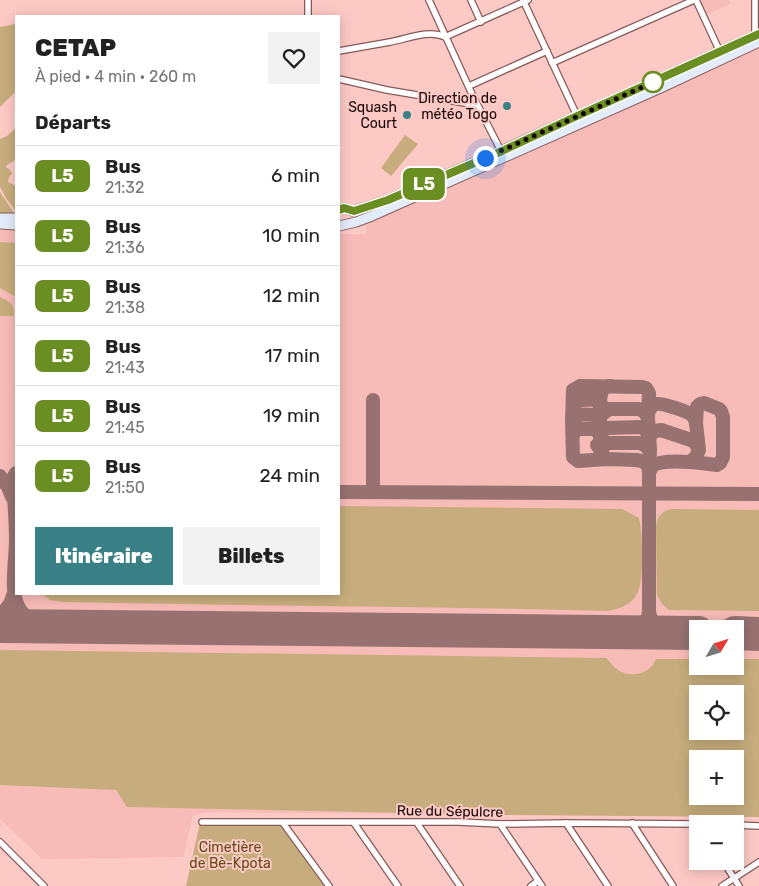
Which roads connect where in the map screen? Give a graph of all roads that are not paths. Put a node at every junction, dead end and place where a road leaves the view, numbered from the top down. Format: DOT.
graph roads {
  1 [pos="308,0"];
  2 [pos="429,0"];
  3 [pos="471,0"];
  4 [pos="695,0"];
  5 [pos="754,0"];
  6 [pos="525,1"];
  7 [pos="308,15"];
  8 [pos="481,22"];
  9 [pos="445,37"];
  10 [pos="757,39"];
  11 [pos="340,51"];
  12 [pos="547,51"];
  13 [pos="720,52"];
  14 [pos="552,63"];
  15 [pos="692,69"];
  16 [pos="340,79"];
  17 [pos="468,86"];
  18 [pos="477,105"];
  19 [pos="579,120"];
  20 [pos="502,151"];
  21 [pos="340,210"];
  22 [pos="0,224"];
  23 [pos="15,225"];
  24 [pos="340,226"];
  25 [pos="202,822"];
  26 [pos="283,823"];
  27 [pos="354,823"];
  28 [pos="417,823"];
  29 [pos="566,823"];
  30 [pos="500,824"];
  31 [pos="632,824"];
  32 [pos="689,824"];
  33 [pos="744,825"];
  34 [pos="759,826"];
  35 [pos="0,842"];
  36 [pos="759,862"];
  37 [pos="729,870"];
  38 [pos="734,878"];
  39 [pos="540,884"];
  40 [pos="44,886"];
  41 [pos="329,886"];
  42 [pos="398,886"];
  43 [pos="460,886"];
  44 [pos="531,886"];
  45 [pos="608,886"];
  46 [pos="673,886"];
  47 [pos="722,886"];
  48 [pos="739,886"];
  1 -- 7 [label="street"];
  2 -- 9 [label="street"];
  3 -- 8 [label="street"];
  4 -- 13 [label="street"];
  4 -- 14 [label="street"];
  5 -- 10 [label="street"];
  6 -- 8 [label="street"];
  6 -- 12 [label="street"];
  8 -- 9 [label="street"];
  9 -- 11 [label="street"];
  9 -- 17 [label="street"];
  10 -- 13 [label="main road"];
  10 -- 15 [label="main road"];
  12 -- 14 [label="street"];
  12 -- 17 [label="street"];
  13 -- 15 [label="main road"];
  14 -- 19 [label="street"];
  15 -- 19 [label="main road"];
  16 -- 18 [label="street"];
  17 -- 18 [label="street"];
  18 -- 20 [label="street"];
  19 -- 20 [label="main road"];
  19 -- 24 [label="main road"];
  20 -- 21 [label="main road"];
  22 -- 23 [label="main road"];
  25 -- 26 [label="street, Rue du Sépulcre"];
  26 -- 27 [label="street, Rue du Sépulcre"];
  26 -- 41 [label="street"];
  27 -- 28 [label="street, Rue du Sépulcre"];
  27 -- 42 [label="street"];
  28 -- 30 [label="street, Rue du Sépulcre"];
  28 -- 43 [label="street"];
  29 -- 30 [label="street, Rue du Sépulcre"];
  29 -- 31 [label="street, Rue du Sépulcre"];
  29 -- 45 [label="street"];
  30 -- 39 [label="street"];
  31 -- 32 [label="street, Rue du Sépulcre"];
  31 -- 46 [label="street"];
  33 -- 34 [label="street"];
  35 -- 40 [label="street"];
  36 -- 38 [label="street"];
  37 -- 38 [label="street"];
  38 -- 47 [label="street"];
  38 -- 48 [label="street"];
  39 -- 44 [label="street"];
}
